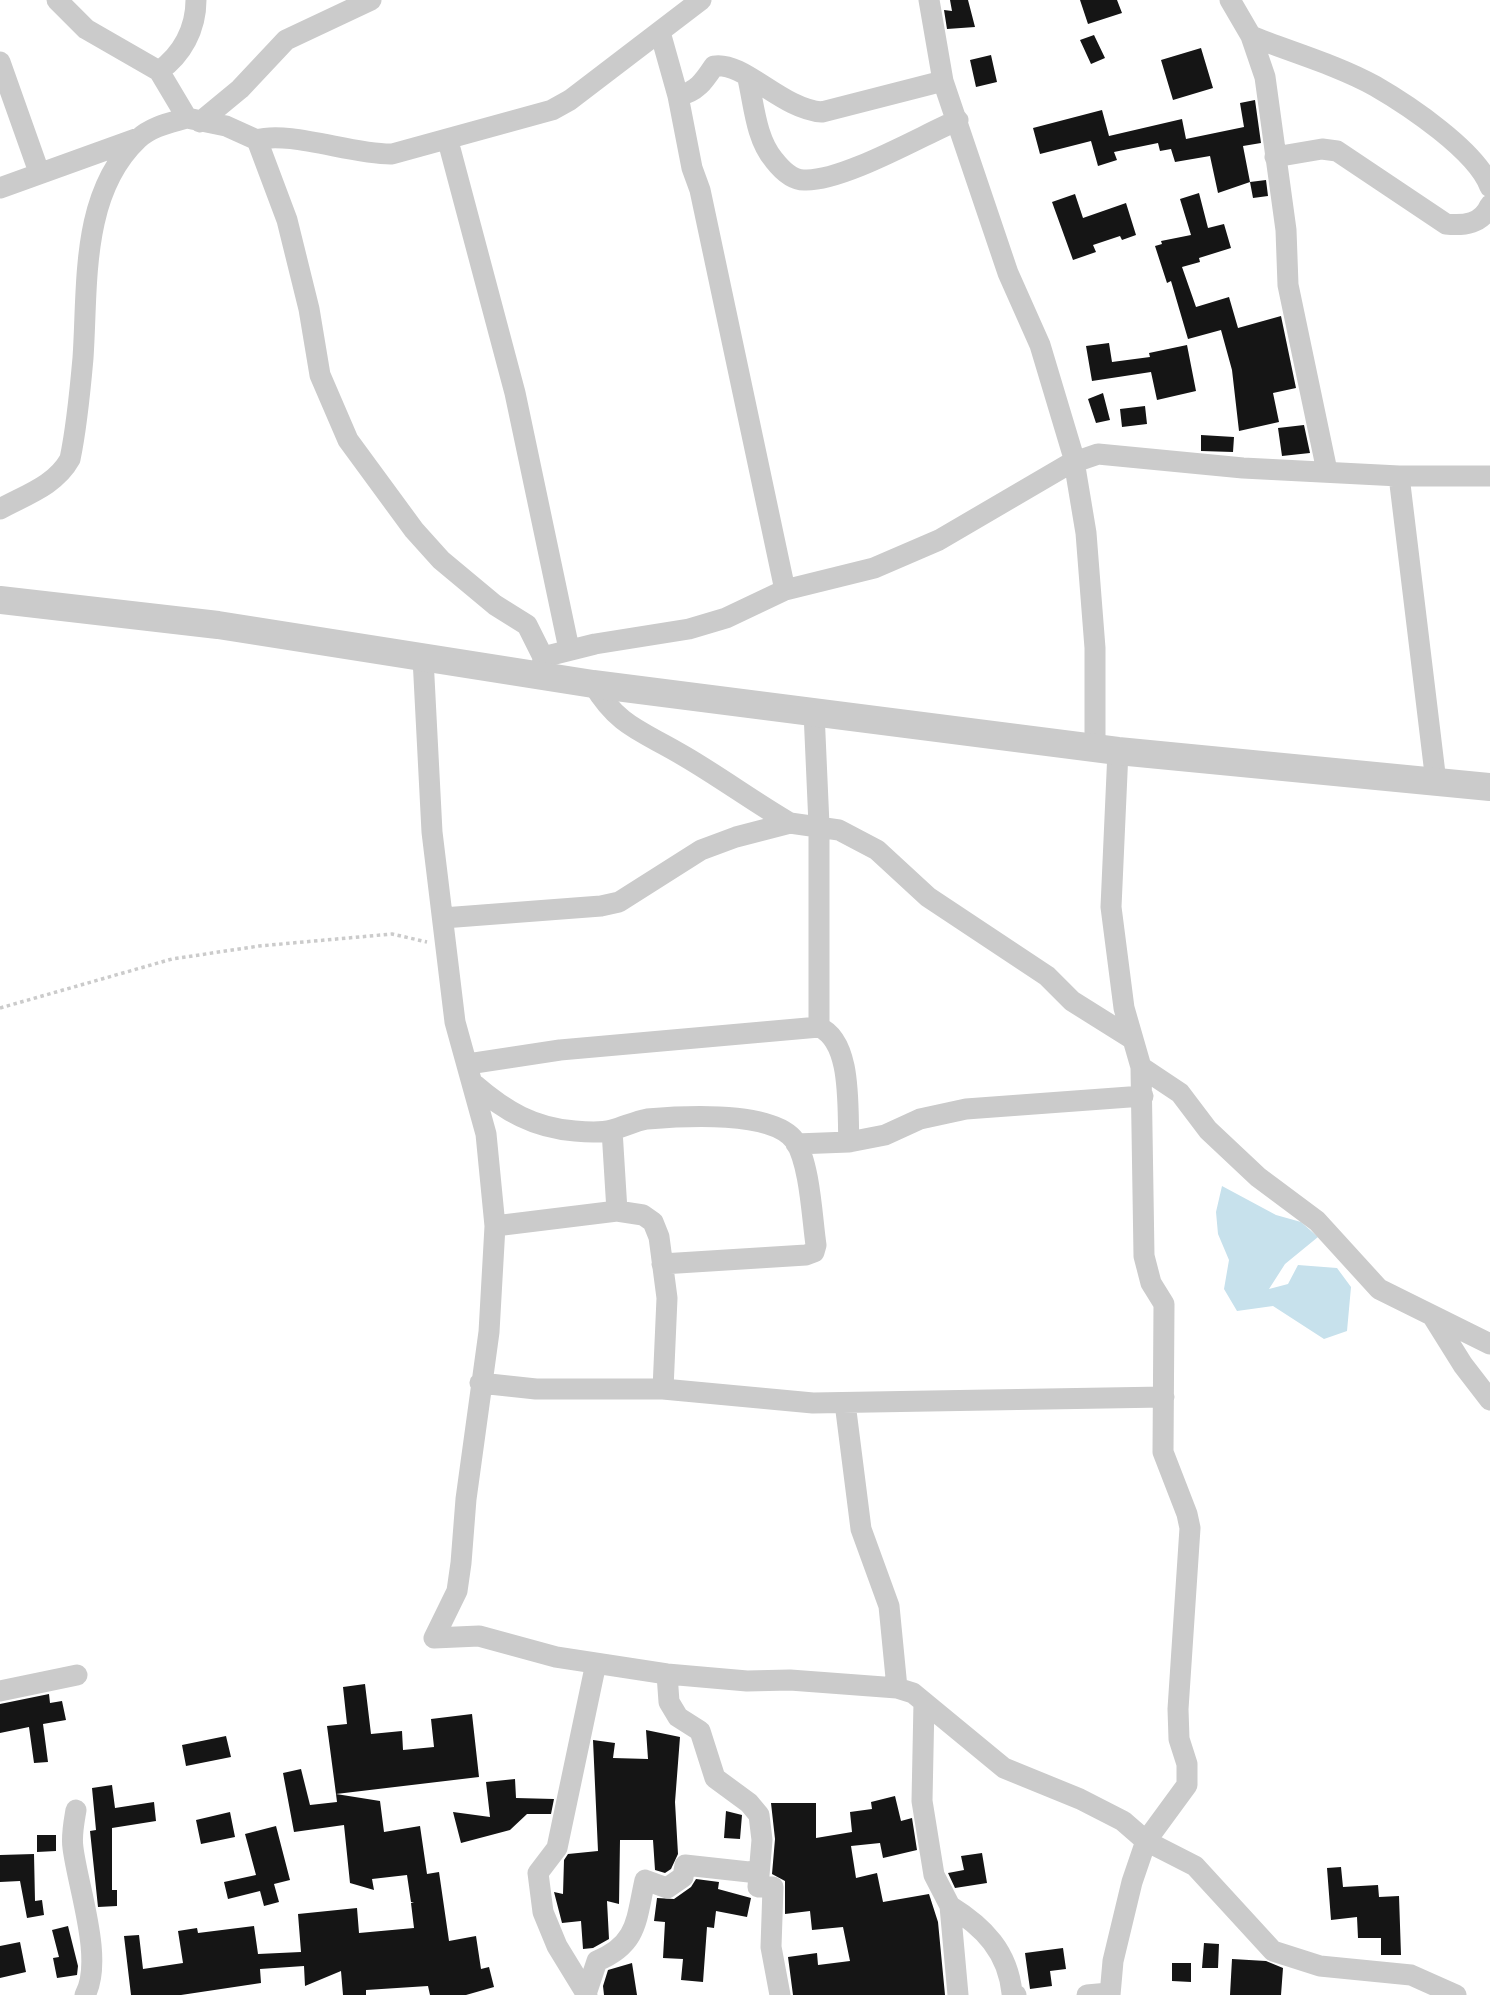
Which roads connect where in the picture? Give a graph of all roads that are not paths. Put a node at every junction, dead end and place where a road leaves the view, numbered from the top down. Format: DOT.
graph roads {
  1 [pos="57,0"];
  2 [pos="196,0"];
  3 [pos="371,0"];
  4 [pos="701,0"];
  5 [pos="929,0"];
  6 [pos="1230,0"];
  7 [pos="660,32"];
  8 [pos="1251,36"];
  9 [pos="0,62"];
  10 [pos="159,71"];
  11 [pos="748,79"];
  12 [pos="943,81"];
  13 [pos="678,96"];
  14 [pos="193,120"];
  15 [pos="958,120"];
  16 [pos="139,138"];
  17 [pos="257,141"];
  18 [pos="448,141"];
  19 [pos="1275,157"];
  20 [pos="39,172"];
  21 [pos="1490,187"];
  22 [pos="0,188"];
  23 [pos="1490,205"];
  24 [pos="1074,462"];
  25 [pos="1327,471"];
  26 [pos="1490,476"];
  27 [pos="1399,477"];
  28 [pos="0,509"];
  29 [pos="785,590"];
  30 [pos="0,600"];
  31 [pos="569,649"];
  32 [pos="423,657"];
  33 [pos="542,667"];
  34 [pos="593,684"];
  35 [pos="814,712"];
  36 [pos="1106,749"];
  37 [pos="1436,782"];
  38 [pos="1490,786"];
  39 [pos="790,823"];
  40 [pos="819,825"];
  41 [pos="443,918"];
  42 [pos="819,1027"];
  43 [pos="1131,1038"];
  44 [pos="468,1064"];
  45 [pos="1141,1067"];
  46 [pos="475,1085"];
  47 [pos="1143,1097"];
  48 [pos="612,1130"];
  49 [pos="849,1142"];
  50 [pos="796,1144"];
  51 [pos="617,1211"];
  52 [pos="495,1226"];
  53 [pos="662,1264"];
  54 [pos="1433,1317"];
  55 [pos="1490,1344"];
  56 [pos="480,1383"];
  57 [pos="663,1389"];
  58 [pos="1164,1397"];
  59 [pos="1490,1400"];
  60 [pos="845,1403"];
  61 [pos="596,1663"];
  62 [pos="667,1674"];
  63 [pos="76,1675"];
  64 [pos="897,1688"];
  65 [pos="0,1691"];
  66 [pos="924,1702"];
  67 [pos="76,1810"];
  68 [pos="1146,1841"];
  69 [pos="758,1870"];
  70 [pos="950,1906"];
  71 [pos="1412,1985"];
  72 [pos="586,1994"];
  73 [pos="1110,1994"];
  74 [pos="85,1995"];
  75 [pos="780,1995"];
  76 [pos="958,1995"];
  77 [pos="1016,1995"];
  78 [pos="1087,1995"];
  79 [pos="1456,1995"];
  1 -- 10 [label="street"];
  2 -- 10 [label="street"];
  3 -- 14 [label="street"];
  4 -- 7 [label="street"];
  5 -- 12 [label="street"];
  6 -- 8 [label="street"];
  7 -- 13 [label="street"];
  7 -- 18 [label="street"];
  8 -- 19 [label="street"];
  8 -- 21 [label="street"];
  9 -- 20 [label="street"];
  10 -- 14 [label="street"];
  11 -- 12 [label="street"];
  11 -- 13 [label="street"];
  11 -- 15 [label="street"];
  12 -- 15 [label="street"];
  13 -- 29 [label="street"];
  14 -- 16 [label="street"];
  14 -- 17 [label="street"];
  15 -- 24 [label="street"];
  16 -- 20 [label="street"];
  16 -- 28 [label="street"];
  17 -- 18 [label="street"];
  17 -- 33 [label="street"];
  18 -- 31 [label="street"];
  19 -- 23 [label="street"];
  19 -- 25 [label="street"];
  20 -- 22 [label="street"];
  24 -- 25 [label="street"];
  24 -- 29 [label="street"];
  24 -- 36 [label="street"];
  25 -- 27 [label="street"];
  26 -- 27 [label="street"];
  27 -- 37 [label="street"];
  29 -- 31 [label="street"];
  30 -- 32 [label="street"];
  31 -- 33 [label="street"];
  32 -- 33 [label="street"];
  32 -- 41 [label="street"];
  33 -- 34 [label="street"];
  34 -- 35 [label="street"];
  34 -- 39 [label="street"];
  35 -- 36 [label="street"];
  35 -- 40 [label="street"];
  36 -- 37 [label="street"];
  36 -- 43 [label="street"];
  37 -- 38 [label="street"];
  39 -- 40 [label="street"];
  39 -- 41 [label="street"];
  40 -- 42 [label="street"];
  40 -- 43 [label="street"];
  41 -- 44 [label="street"];
  42 -- 44 [label="street"];
  42 -- 49 [label="street"];
  43 -- 45 [label="street"];
  44 -- 46 [label="street"];
  45 -- 47 [label="street"];
  45 -- 54 [label="street"];
  46 -- 48 [label="street"];
  46 -- 52 [label="street"];
  47 -- 49 [label="street"];
  47 -- 58 [label="street"];
  48 -- 50 [label="street"];
  48 -- 51 [label="street"];
  49 -- 50 [label="street"];
  50 -- 53 [label="street"];
  51 -- 52 [label="street"];
  51 -- 53 [label="street"];
  52 -- 56 [label="street"];
  53 -- 57 [label="street"];
  54 -- 55 [label="street"];
  54 -- 59 [label="street"];
  56 -- 57 [label="street"];
  56 -- 61 [label="street"];
  57 -- 60 [label="street"];
  58 -- 60 [label="street"];
  58 -- 68 [label="street"];
  60 -- 64 [label="street"];
  61 -- 62 [label="street"];
  61 -- 72 [label="street"];
  62 -- 64 [label="street"];
  62 -- 69 [label="street"];
  63 -- 65 [label="street"];
  64 -- 66 [label="street"];
  66 -- 68 [label="street"];
  66 -- 70 [label="street"];
  67 -- 74 [label="street"];
  68 -- 71 [label="street"];
  68 -- 73 [label="street"];
  69 -- 72 [label="street"];
  69 -- 75 [label="street"];
  70 -- 76 [label="street"];
  70 -- 77 [label="street"];
  71 -- 79 [label="street"];
  73 -- 78 [label="street"];
}
